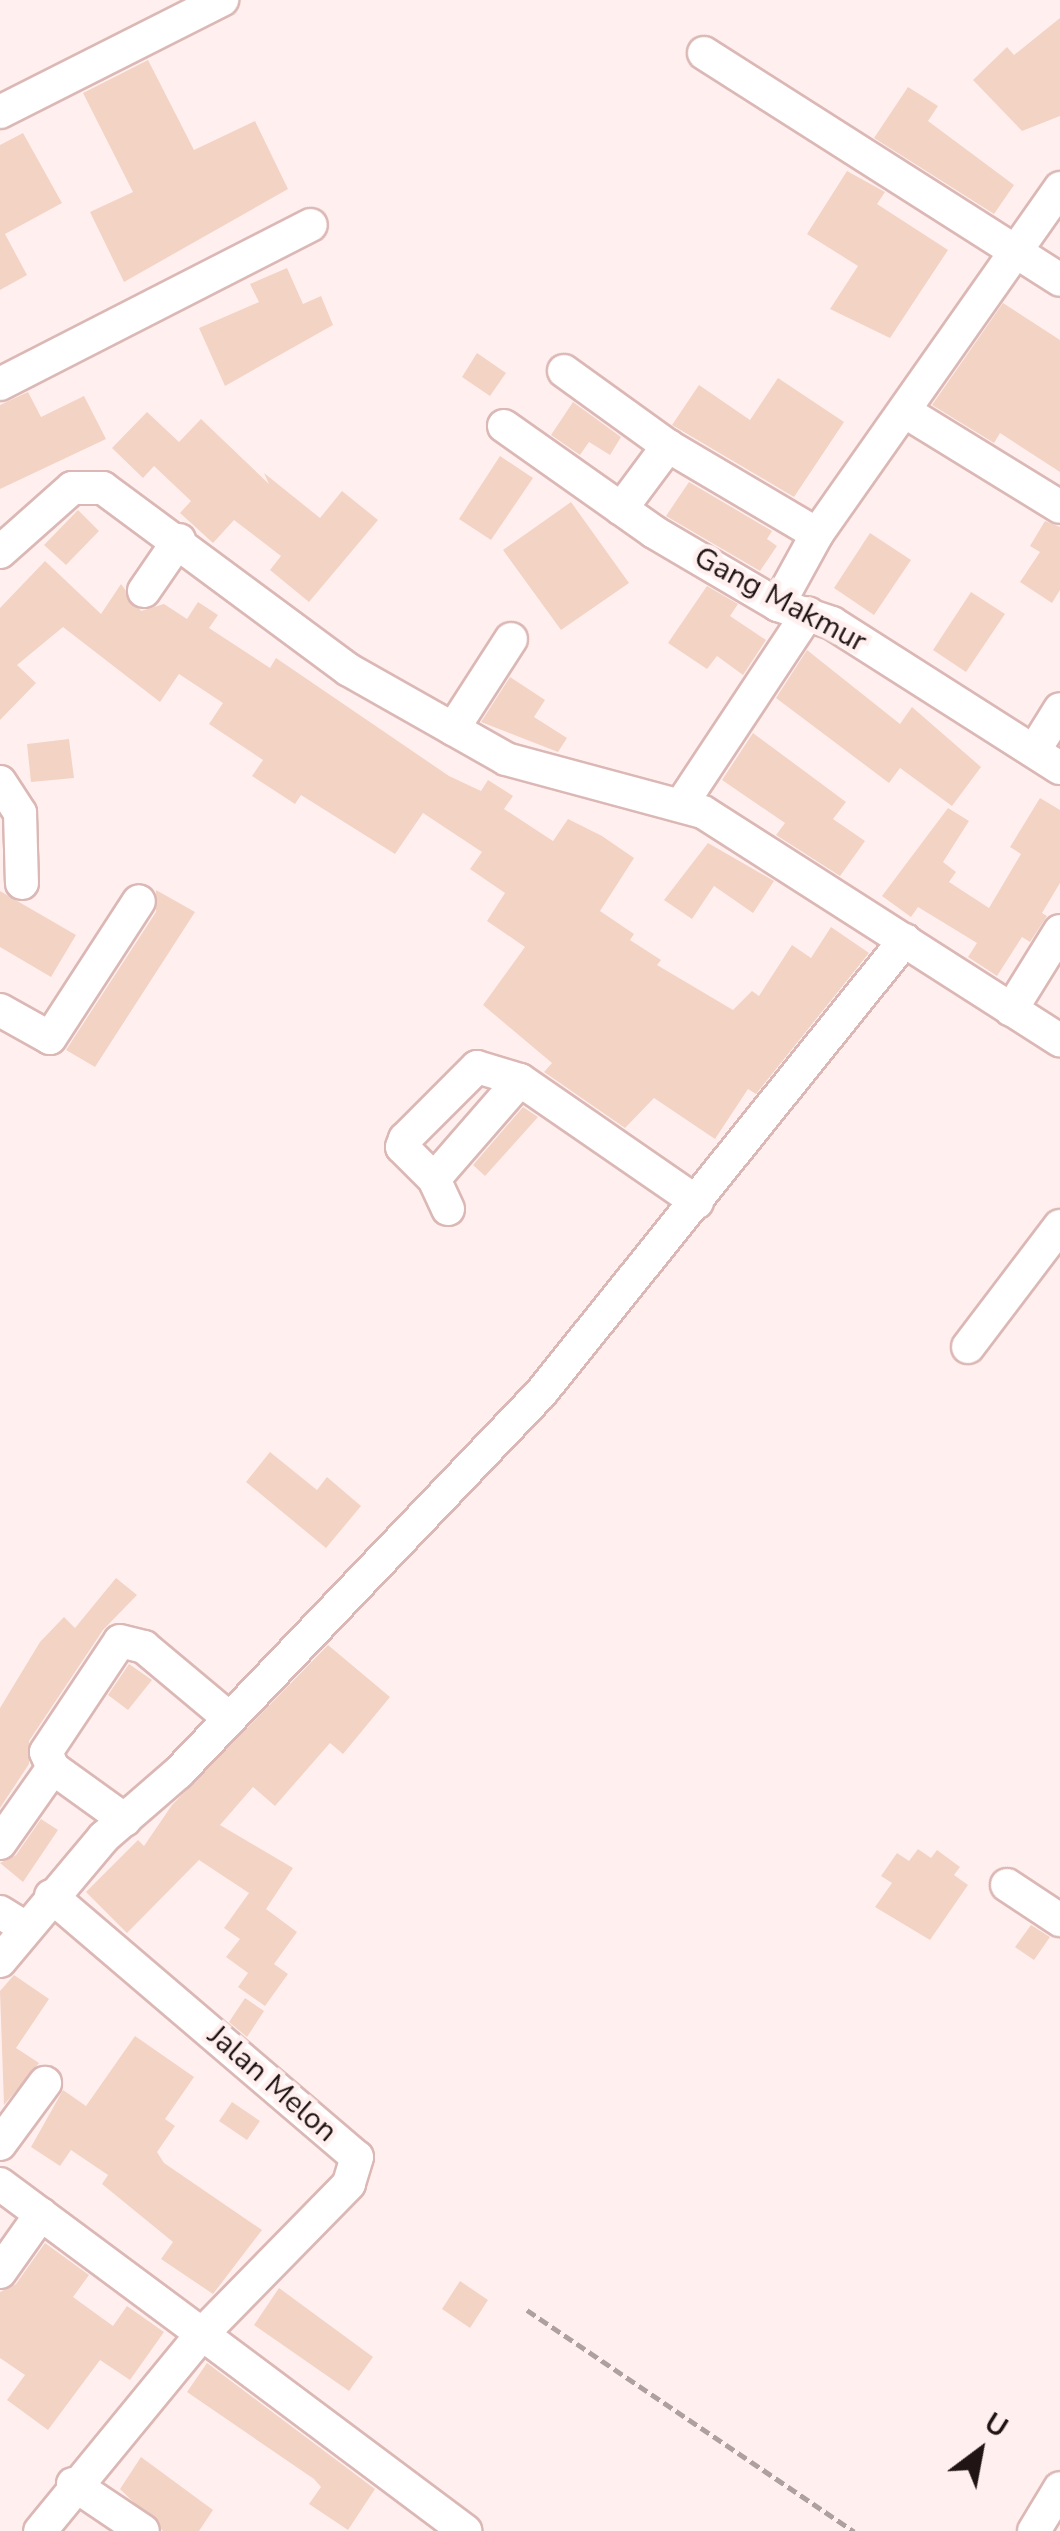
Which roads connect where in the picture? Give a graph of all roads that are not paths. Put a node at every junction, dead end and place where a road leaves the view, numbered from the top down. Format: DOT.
graph roads {
  1 [pos="222,0"];
  2 [pos="704,53"];
  3 [pos="0,112"];
  4 [pos="1060,188"];
  5 [pos="311,226"];
  6 [pos="1011,248"];
  7 [pos="1060,280"];
  8 [pos="564,371"];
  9 [pos="0,384"];
  10 [pos="909,414"];
  11 [pos="504,426"];
  12 [pos="668,446"];
  13 [pos="1060,507"];
  14 [pos="620,510"];
  15 [pos="817,534"];
  16 [pos="178,540"];
  17 [pos="0,552"];
  18 [pos="144,591"];
  19 [pos="793,609"];
  20 [pos="511,638"];
  21 [pos="1060,709"];
  22 [pos="453,729"];
  23 [pos="1047,759"];
  24 [pos="0,782"];
  25 [pos="681,804"];
  26 [pos="22,883"];
  27 [pos="139,901"];
  28 [pos="1060,932"];
  29 [pos="905,940"];
  30 [pos="0,1010"];
  31 [pos="1011,1010"];
  32 [pos="1060,1040"];
  33 [pos="520,1080"];
  34 [pos="698,1202"];
  35 [pos="1060,1226"];
  36 [pos="968,1347"];
  37 [pos="229,1718"];
  38 [pos="53,1768"];
  39 [pos="125,1820"];
  40 [pos="0,1843"];
  41 [pos="1007,1885"];
  42 [pos="50,1896"];
  43 [pos="13,1920"];
  44 [pos="1060,1920"];
  45 [pos="0,1961"];
  46 [pos="45,2083"];
  47 [pos="0,2144"];
  48 [pos="1,2186"];
  49 [pos="41,2214"];
  50 [pos="0,2272"];
  51 [pos="202,2334"];
  52 [pos="73,2484"];
  53 [pos="1060,2488"];
  54 [pos="40,2531"];
  55 [pos="143,2531"];
  56 [pos="466,2531"];
  57 [pos="1034,2531"];
  1 -- 3 [label="street"];
  2 -- 6 [label="street"];
  4 -- 6 [label="street"];
  5 -- 9 [label="street"];
  6 -- 7 [label="street"];
  6 -- 10 [label="street"];
  8 -- 12 [label="street"];
  10 -- 13 [label="street"];
  10 -- 15 [label="street"];
  11 -- 14 [label="street, Gang Makmur"];
  12 -- 14 [label="street"];
  12 -- 15 [label="street"];
  14 -- 19 [label="street, Gang Makmur"];
  15 -- 19 [label="street"];
  16 -- 17 [label="street"];
  16 -- 18 [label="street"];
  16 -- 22 [label="street"];
  19 -- 23 [label="street, Gang Makmur"];
  19 -- 25 [label="street"];
  20 -- 22 [label="street"];
  21 -- 23 [label="street"];
  22 -- 25 [label="street"];
  24 -- 26 [label="street"];
  25 -- 29 [label="street"];
  27 -- 30 [label="street"];
  28 -- 31 [label="street"];
  29 -- 31 [label="street"];
  29 -- 34 [label="street"];
  31 -- 32 [label="street"];
  33 -- 33 [label="street"];
  33 -- 34 [label="street"];
  34 -- 37 [label="street"];
  35 -- 36 [label="street"];
  37 -- 38 [label="street"];
  37 -- 39 [label="street"];
  38 -- 39 [label="street"];
  38 -- 40 [label="street"];
  39 -- 42 [label="street"];
  41 -- 44 [label="street"];
  42 -- 43 [label="street"];
  42 -- 51 [label="street, Jalan Melon"];
  43 -- 45 [label="street"];
  46 -- 47 [label="street"];
  48 -- 49 [label="street"];
  49 -- 50 [label="street"];
  49 -- 51 [label="street"];
  51 -- 52 [label="street"];
  51 -- 56 [label="street"];
  52 -- 54 [label="street"];
  52 -- 55 [label="street"];
  53 -- 57 [label="street"];
}
